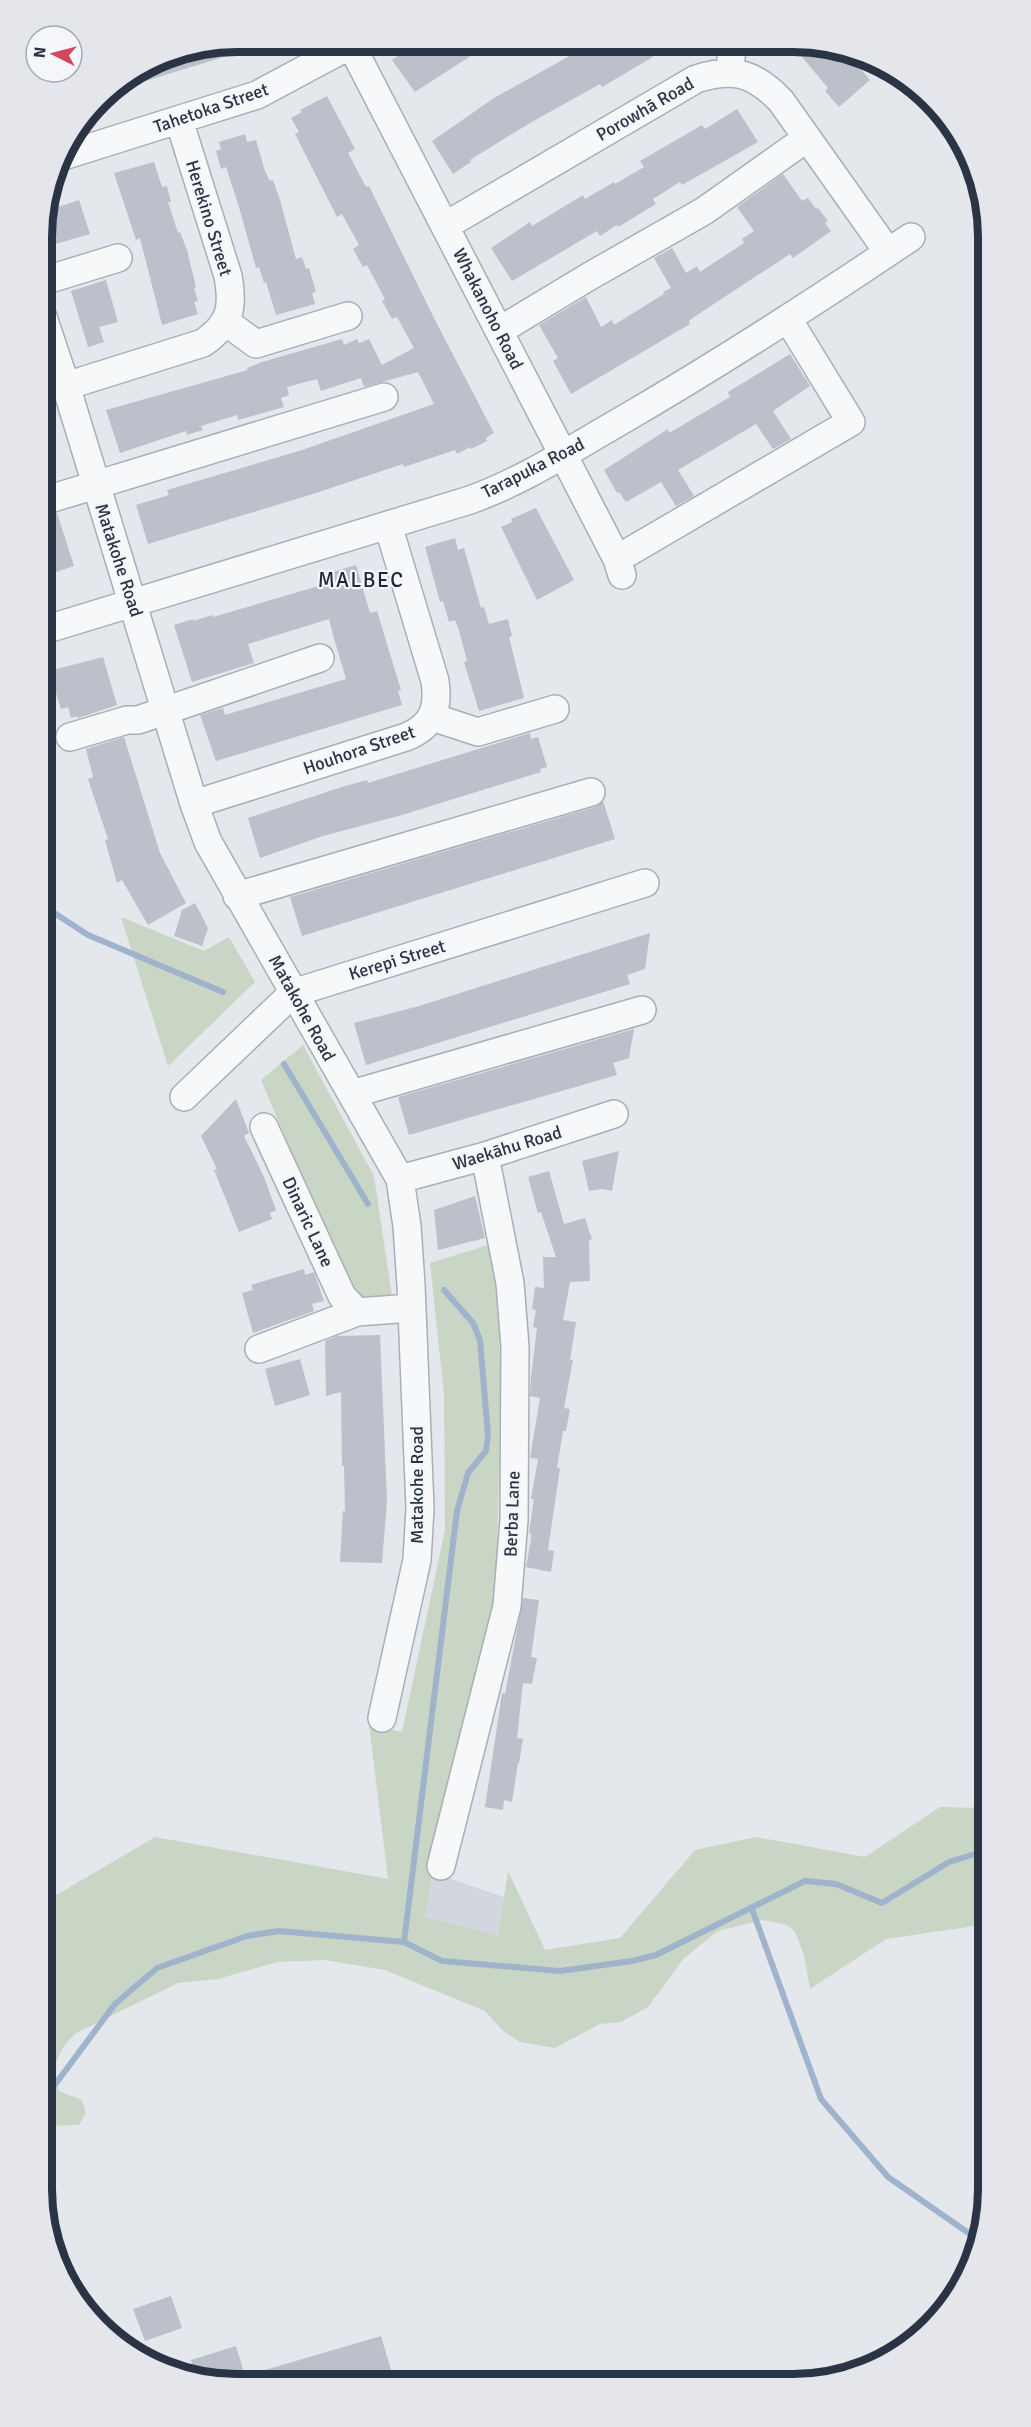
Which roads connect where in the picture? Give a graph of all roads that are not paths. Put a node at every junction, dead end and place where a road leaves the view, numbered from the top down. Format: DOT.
graph roads {
  1 [pos="334,53"];
  2 [pos="357,53"];
  3 [pos="731,53"];
  4 [pos="730,72"];
  5 [pos="179,120"];
  6 [pos="807,138"];
  7 [pos="74,153"];
  8 [pos="445,226"];
  9 [pos="911,237"];
  10 [pos="888,252"];
  11 [pos="118,258"];
  12 [pos="53,278"];
  13 [pos="348,316"];
  14 [pos="788,319"];
  15 [pos="226,322"];
  16 [pos="499,332"];
  17 [pos="53,347"];
  18 [pos="66,386"];
  19 [pos="384,397"];
  20 [pos="563,455"];
  21 [pos="95,485"];
  22 [pos="53,498"];
  23 [pos="388,525"];
  24 [pos="133,603"];
  25 [pos="53,627"];
  26 [pos="320,658"];
  27 [pos="555,709"];
  28 [pos="165,710"];
  29 [pos="432,717"];
  30 [pos="70,737"];
  31 [pos="591,792"];
  32 [pos="194,804"];
  33 [pos="645,883"];
  34 [pos="237,896"];
  35 [pos="293,993"];
  36 [pos="642,1010"];
  37 [pos="352,1094"];
  38 [pos="184,1097"];
  39 [pos="614,1114"];
  40 [pos="264,1127"];
  41 [pos="485,1156"];
  42 [pos="400,1179"];
  43 [pos="411,1308"];
  44 [pos="357,1312"];
  45 [pos="259,1349"];
  46 [pos="382,1718"];
  47 [pos="441,1866"];
  1 -- 5 [label="street, Tahetoka Street"];
  2 -- 8 [label="street, Whakanoho Road"];
  3 -- 4 [label="street"];
  4 -- 6 [label="street, Porowhā Road"];
  4 -- 8 [label="street, Porowhā Road"];
  5 -- 7 [label="street, Tahetoka Street"];
  5 -- 15 [label="street, Herekino Street"];
  6 -- 10 [label="street, Porowhā Road"];
  6 -- 16 [label="street"];
  8 -- 16 [label="street, Whakanoho Road"];
  9 -- 10 [label="street, Tarapuka Road"];
  10 -- 14 [label="street, Tarapuka Road"];
  11 -- 12 [label="street"];
  13 -- 15 [label="street"];
  14 -- 20 [label="street, Tarapuka Road"];
  14 -- 20 [label="street, Whakanoho Road"];
  15 -- 18 [label="street"];
  16 -- 20 [label="street, Whakanoho Road"];
  17 -- 18 [label="street, Matakohe Road"];
  18 -- 21 [label="street, Matakohe Road"];
  19 -- 21 [label="street"];
  20 -- 23 [label="street, Tarapuka Road"];
  21 -- 22 [label="street"];
  21 -- 24 [label="street, Matakohe Road"];
  23 -- 24 [label="street, Tarapuka Road"];
  23 -- 29 [label="street, Houhora Street"];
  24 -- 25 [label="street, Tarapuka Road"];
  24 -- 28 [label="street, Matakohe Road"];
  26 -- 28 [label="street"];
  27 -- 29 [label="street"];
  28 -- 30 [label="street"];
  28 -- 32 [label="street, Matakohe Road"];
  29 -- 32 [label="street, Houhora Street"];
  31 -- 34 [label="street"];
  32 -- 34 [label="street, Matakohe Road"];
  33 -- 35 [label="street, Kerepi Street"];
  34 -- 35 [label="street, Matakohe Road"];
  35 -- 37 [label="street, Matakohe Road"];
  35 -- 38 [label="street, Kerepi Street"];
  36 -- 37 [label="street"];
  37 -- 42 [label="street, Matakohe Road"];
  39 -- 41 [label="street, Waekāhu Road"];
  40 -- 44 [label="street, Dinaric Lane"];
  41 -- 42 [label="street, Waekāhu Road"];
  41 -- 47 [label="street, Berba Lane"];
  42 -- 43 [label="street, Matakohe Road"];
  43 -- 44 [label="street"];
  43 -- 46 [label="street, Matakohe Road"];
  44 -- 45 [label="street"];
}
